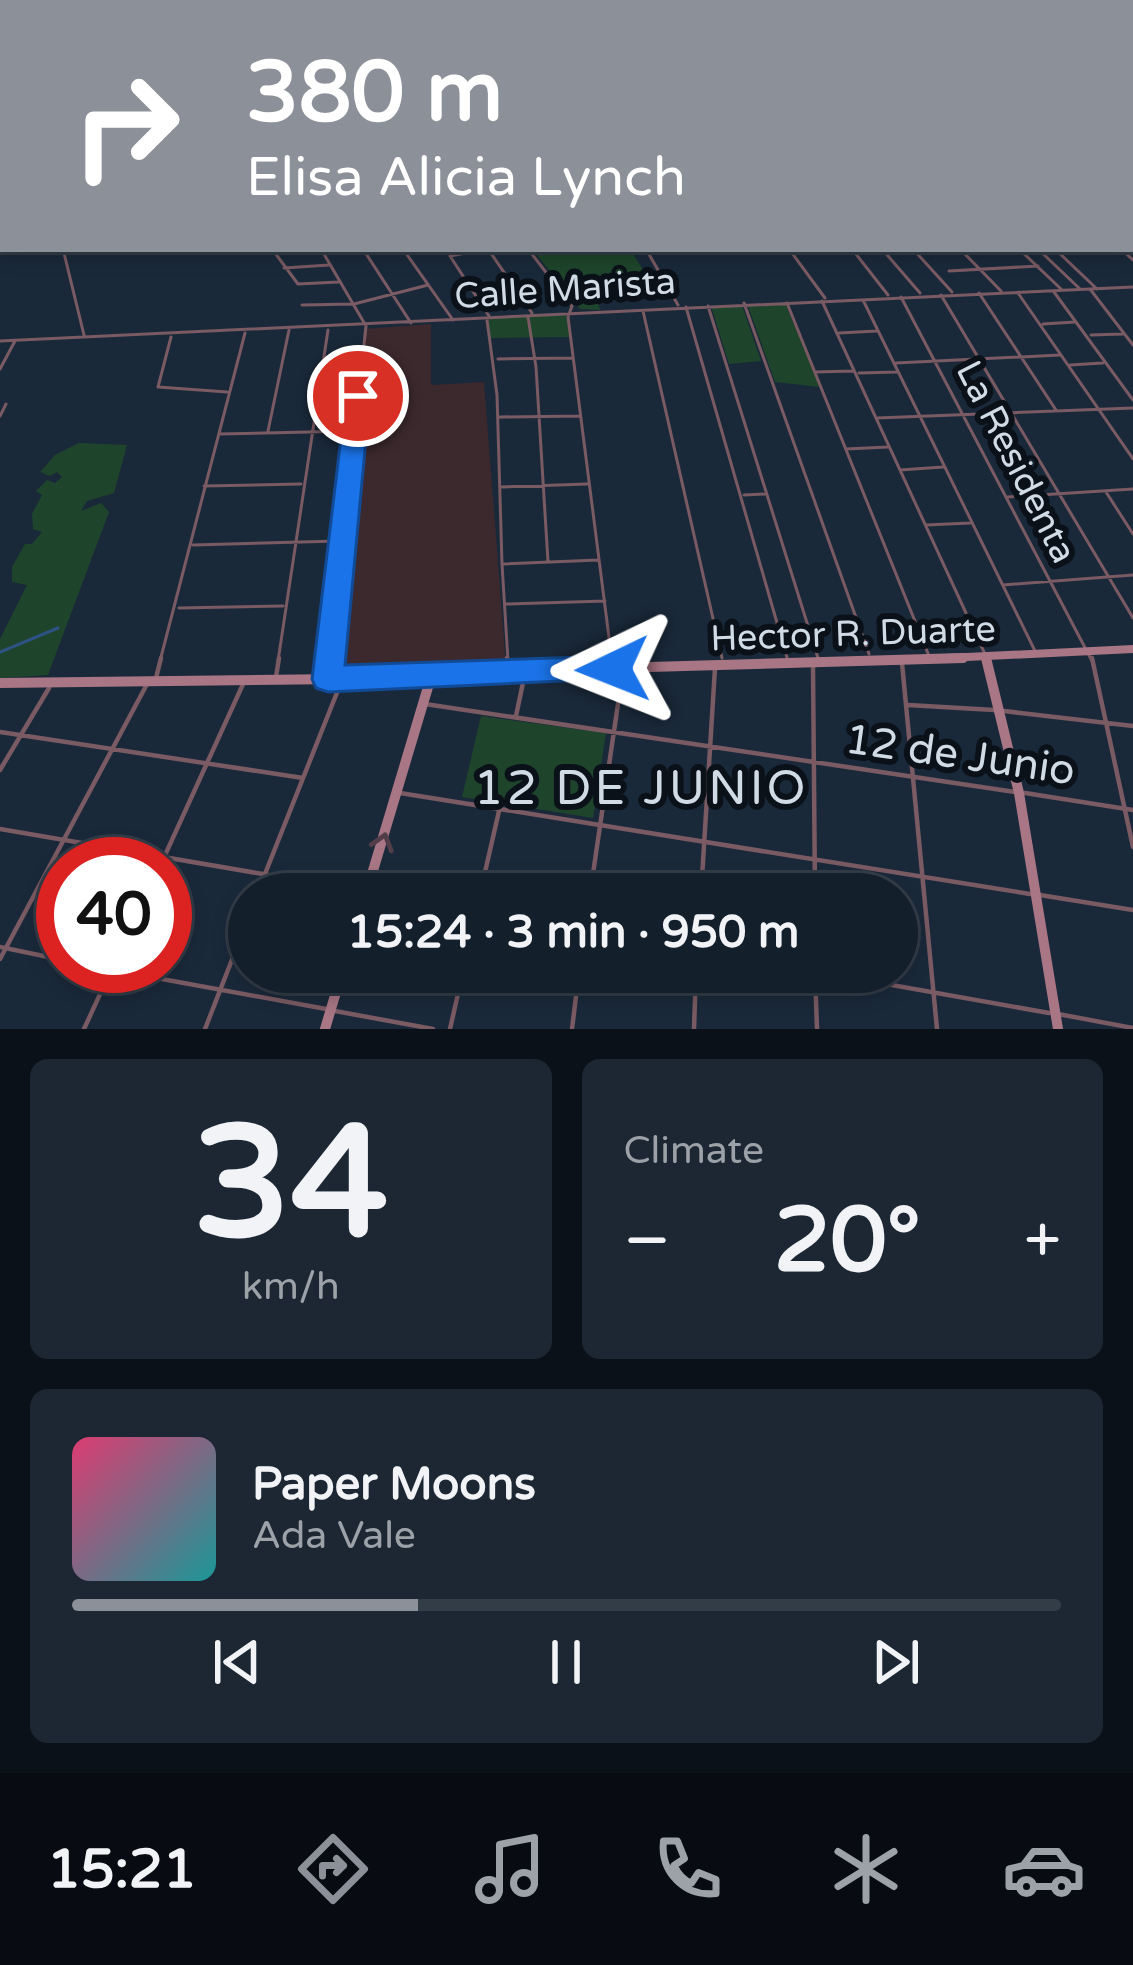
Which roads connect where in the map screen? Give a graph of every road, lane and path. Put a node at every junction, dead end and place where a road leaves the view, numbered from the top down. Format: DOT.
graph roads {
  1 [pos="64,252"];
  2 [pos="274,252"];
  3 [pos="322,252"];
  4 [pos="365,252"];
  5 [pos="405,252"];
  6 [pos="471,252"];
  7 [pos="489,252"];
  8 [pos="530,252"];
  9 [pos="648,252"];
  10 [pos="791,252"];
  11 [pos="854,252"];
  12 [pos="885,252"];
  13 [pos="916,252"];
  14 [pos="964,252"];
  15 [pos="1022,252"];
  16 [pos="1041,252"];
  17 [pos="1058,252"];
  18 [pos="331,265"];
  19 [pos="1038,266"];
  20 [pos="283,268"];
  21 [pos="980,269"];
  22 [pos="949,271"];
  23 [pos="340,282"];
  24 [pos="428,285"];
  25 [pos="1133,287"];
  26 [pos="1080,289"];
  27 [pos="1090,289"];
  28 [pos="1097,289"];
  29 [pos="1063,290"];
  30 [pos="1053,291"];
  31 [pos="979,292"];
  32 [pos="1002,292"];
  33 [pos="1018,292"];
  34 [pos="953,293"];
  35 [pos="392,294"];
  36 [pos="921,294"];
  37 [pos="940,294"];
  38 [pos="889,296"];
  39 [pos="900,296"];
  40 [pos="862,298"];
  41 [pos="824,300"];
  42 [pos="786,301"];
  43 [pos="744,303"];
  44 [pos="354,304"];
  45 [pos="302,305"];
  46 [pos="707,305"];
  47 [pos="682,306"];
  48 [pos="643,308"];
  49 [pos="572,312"];
  50 [pos="531,315"];
  51 [pos="487,318"];
  52 [pos="453,320"];
  53 [pos="1076,322"];
  54 [pos="411,323"];
  55 [pos="1041,324"];
  56 [pos="366,326"];
  57 [pos="328,328"];
  58 [pos="289,330"];
  59 [pos="878,331"];
  60 [pos="246,332"];
  61 [pos="837,333"];
  62 [pos="172,334"];
  63 [pos="1125,334"];
  64 [pos="1087,336"];
  65 [pos="84,337"];
  66 [pos="0,340"];
  67 [pos="16,340"];
  68 [pos="1133,345"];
  69 [pos="1062,355"];
  70 [pos="1021,357"];
  71 [pos="574,358"];
  72 [pos="494,359"];
  73 [pos="535,359"];
  74 [pos="979,359"];
  75 [pos="937,361"];
  76 [pos="893,363"];
  77 [pos="1106,363"];
  78 [pos="1069,365"];
  79 [pos="0,369"];
  80 [pos="815,372"];
  81 [pos="856,372"];
  82 [pos="898,372"];
  83 [pos="1126,390"];
  84 [pos="1133,390"];
  85 [pos="228,393"];
  86 [pos="1133,400"];
  87 [pos="6,404"];
  88 [pos="1133,408"];
  89 [pos="1099,410"];
  90 [pos="1057,411"];
  91 [pos="1011,413"];
  92 [pos="965,414"];
  93 [pos="0,416"];
  94 [pos="539,416"];
  95 [pos="582,416"];
  96 [pos="920,416"];
  97 [pos="498,417"];
  98 [pos="878,418"];
  99 [pos="354,431"];
  100 [pos="313,432"];
  101 [pos="268,433"];
  102 [pos="219,434"];
  103 [pos="890,447"];
  104 [pos="846,449"];
  105 [pos="1133,458"];
  106 [pos="945,466"];
  107 [pos="900,470"];
  108 [pos="590,483"];
  109 [pos="303,484"];
  110 [pos="204,486"];
  111 [pos="544,486"];
  112 [pos="499,487"];
  113 [pos="1133,489"];
  114 [pos="1106,491"];
  115 [pos="766,494"];
  116 [pos="1059,494"];
  117 [pos="741,496"];
  118 [pos="1007,497"];
  119 [pos="972,523"];
  120 [pos="925,525"];
  121 [pos="1133,534"];
  122 [pos="341,541"];
  123 [pos="294,542"];
  124 [pos="191,545"];
  125 [pos="600,560"];
  126 [pos="548,562"];
  127 [pos="502,564"];
  128 [pos="1133,575"];
  129 [pos="1108,577"];
  130 [pos="1050,580"];
  131 [pos="1002,585"];
  132 [pos="605,601"];
  133 [pos="505,604"];
  134 [pos="285,606"];
  135 [pos="176,608"];
  136 [pos="1133,618"];
  137 [pos="1133,649"];
  138 [pos="1090,651"];
  139 [pos="1036,654"];
  140 [pos="986,657"];
  141 [pos="930,660"];
  142 [pos="902,661"];
  143 [pos="872,662"];
  144 [pos="788,664"];
  145 [pos="816,664"];
  146 [pos="719,666"];
  147 [pos="618,669"];
  148 [pos="508,671"];
  149 [pos="525,671"];
  150 [pos="431,677"];
  151 [pos="342,678"];
  152 [pos="328,679"];
  153 [pos="245,680"];
  154 [pos="276,680"];
  155 [pos="53,681"];
  156 [pos="152,681"];
  157 [pos="0,683"];
  158 [pos="424,704"];
  159 [pos="907,705"];
  160 [pos="999,710"];
  161 [pos="516,716"];
  162 [pos="1106,723"];
  163 [pos="1133,726"];
  164 [pos="0,732"];
  165 [pos="613,732"];
  166 [pos="21,734"];
  167 [pos="712,748"];
  168 [pos="116,749"];
  169 [pos="206,763"];
  170 [pos="814,764"];
  171 [pos="0,770"];
  172 [pos="303,778"];
  173 [pos="914,780"];
  174 [pos="398,793"];
  175 [pos="1019,793"];
  176 [pos="1124,808"];
  177 [pos="500,809"];
  178 [pos="1133,810"];
  179 [pos="599,825"];
  180 [pos="0,829"];
  181 [pos="48,837"];
  182 [pos="68,837"];
  183 [pos="172,837"];
  184 [pos="705,841"];
  185 [pos="1133,847"];
  186 [pos="814,859"];
  187 [pos="192,864"];
  188 [pos="258,873"];
  189 [pos="265,873"];
  190 [pos="376,873"];
  191 [pos="485,873"];
  192 [pos="593,873"];
  193 [pos="703,873"];
  194 [pos="814,873"];
  195 [pos="924,878"];
  196 [pos="36,891"];
  197 [pos="1038,895"];
  198 [pos="1133,910"];
  199 [pos="3,948"];
  200 [pos="36,955"];
  201 [pos="0,959"];
  202 [pos="228,969"];
  203 [pos="192,984"];
  204 [pos="220,989"];
  205 [pos="918,990"];
  206 [pos="101,993"];
  207 [pos="336,993"];
  208 [pos="458,993"];
  209 [pos="576,993"];
  210 [pos="695,993"];
  211 [pos="817,993"];
  212 [pos="934,993"];
  213 [pos="331,1010"];
  214 [pos="1056,1014"];
  215 [pos="1133,1028"];
  216 [pos="84,1029"];
  217 [pos="206,1029"];
  218 [pos="325,1029"];
  219 [pos="433,1029"];
  220 [pos="450,1029"];
  221 [pos="572,1029"];
  222 [pos="694,1029"];
  223 [pos="817,1029"];
  224 [pos="937,1029"];
  225 [pos="1058,1029"];
  1 -- 65 [label="street"];
  2 -- 20 [label="street"];
  3 -- 18 [label="street"];
  4 -- 35 [label="street"];
  5 -- 24 [label="street"];
  6 -- 51 [label="street"];
  7 -- 50 [label="street"];
  8 -- 49 [label="street"];
  9 -- 47 [label="street"];
  10 -- 41 [label="street"];
  11 -- 38 [label="street"];
  12 -- 36 [label="street"];
  13 -- 34 [label="street"];
  14 -- 21 [label="street"];
  15 -- 19 [label="street"];
  16 -- 26 [label="street"];
  17 -- 28 [label="street"];
  18 -- 20 [label="street"];
  18 -- 23 [label="street"];
  19 -- 21 [label="street"];
  19 -- 29 [label="street"];
  20 -- 23 [label="street"];
  21 -- 22 [label="street"];
  21 -- 32 [label="street"];
  23 -- 44 [label="street"];
  24 -- 35 [label="street"];
  24 -- 52 [label="street"];
  25 -- 28 [label="street, Calle Marista"];
  26 -- 27 [label="street, Calle Marista"];
  26 -- 29 [label="street, Calle Marista"];
  27 -- 28 [label="street, Calle Marista"];
  27 -- 63 [label="street"];
  29 -- 30 [label="street, Calle Marista"];
  30 -- 33 [label="street, Calle Marista"];
  30 -- 53 [label="street"];
  31 -- 32 [label="street, Calle Marista"];
  31 -- 34 [label="street, Calle Marista"];
  31 -- 70 [label="street"];
  32 -- 33 [label="street, Calle Marista"];
  33 -- 55 [label="street"];
  34 -- 37 [label="street, Calle Marista"];
  35 -- 44 [label="street"];
  35 -- 54 [label="street"];
  36 -- 37 [label="street, Calle Marista"];
  36 -- 39 [label="street, Calle Marista"];
  37 -- 74 [label="street"];
  38 -- 39 [label="street, Calle Marista"];
  38 -- 40 [label="street, Calle Marista"];
  39 -- 75 [label="street, La Residenta"];
  40 -- 41 [label="street, Calle Marista"];
  40 -- 59 [label="street"];
  41 -- 42 [label="street, Calle Marista"];
  41 -- 61 [label="street"];
  42 -- 43 [label="street, Calle Marista"];
  42 -- 80 [label="street"];
  43 -- 46 [label="street, Calle Marista"];
  43 -- 143 [label="street"];
  44 -- 45 [label="street"];
  44 -- 56 [label="street"];
  46 -- 47 [label="street, Calle Marista"];
  46 -- 115 [label="street"];
  47 -- 48 [label="street, Calle Marista"];
  47 -- 117 [label="street"];
  48 -- 49 [label="street, Calle Marista"];
  48 -- 146 [label="street"];
  49 -- 50 [label="street, Calle Marista"];
  49 -- 71 [label="street"];
  50 -- 51 [label="street, Calle Marista"];
  50 -- 73 [label="street"];
  51 -- 52 [label="street, Calle Marista"];
  51 -- 72 [label="street"];
  52 -- 54 [label="street, Calle Marista"];
  53 -- 55 [label="street"];
  53 -- 64 [label="street"];
  54 -- 56 [label="street, Calle Marista"];
  55 -- 69 [label="street"];
  56 -- 57 [label="street, Calle Marista"];
  56 -- 99 [label="street"];
  57 -- 58 [label="street, Calle Marista"];
  57 -- 100 [label="street"];
  58 -- 60 [label="street, Calle Marista"];
  58 -- 101 [label="street"];
  59 -- 61 [label="street"];
  59 -- 76 [label="street"];
  60 -- 62 [label="street, Calle Marista"];
  60 -- 85 [label="street"];
  61 -- 81 [label="street"];
  62 -- 65 [label="street, Calle Marista"];
  62 -- 85 [label="street"];
  63 -- 64 [label="street"];
  63 -- 68 [label="street"];
  64 -- 77 [label="street"];
  65 -- 67 [label="street, Calle Marista"];
  66 -- 67 [label="street, Calle Marista"];
  67 -- 79 [label="street"];
  69 -- 70 [label="street"];
  69 -- 78 [label="street"];
  70 -- 74 [label="street"];
  70 -- 90 [label="street"];
  71 -- 73 [label="street"];
  71 -- 95 [label="street"];
  72 -- 73 [label="street"];
  72 -- 97 [label="street"];
  73 -- 94 [label="street"];
  74 -- 75 [label="street"];
  74 -- 91 [label="street"];
  75 -- 76 [label="street"];
  75 -- 92 [label="street, La Residenta"];
  76 -- 82 [label="street"];
  77 -- 78 [label="street"];
  77 -- 83 [label="street"];
  78 -- 89 [label="street"];
  80 -- 81 [label="street"];
  80 -- 104 [label="street"];
  81 -- 82 [label="street"];
  81 -- 98 [label="street"];
  82 -- 96 [label="street"];
  83 -- 84 [label="street"];
  83 -- 86 [label="street"];
  85 -- 102 [label="street"];
  87 -- 93 [label="street"];
  88 -- 89 [label="street"];
  89 -- 90 [label="street"];
  89 -- 105 [label="street"];
  90 -- 91 [label="street"];
  91 -- 92 [label="street"];
  91 -- 116 [label="street"];
  92 -- 96 [label="street"];
  92 -- 118 [label="street, La Residenta"];
  94 -- 95 [label="street"];
  94 -- 97 [label="street"];
  94 -- 111 [label="street"];
  95 -- 108 [label="street"];
  96 -- 98 [label="street"];
  96 -- 106 [label="street"];
  97 -- 112 [label="street"];
  98 -- 103 [label="street"];
  99 -- 100 [label="street"];
  99 -- 122 [label="street"];
  100 -- 101 [label="street"];
  100 -- 109 [label="street"];
  101 -- 102 [label="street"];
  102 -- 110 [label="street"];
  103 -- 104 [label="street"];
  103 -- 107 [label="street"];
  104 -- 141 [label="street"];
  106 -- 107 [label="street"];
  106 -- 119 [label="street"];
  107 -- 120 [label="street"];
  108 -- 111 [label="street"];
  108 -- 125 [label="street"];
  109 -- 110 [label="street"];
  109 -- 123 [label="street"];
  110 -- 124 [label="street"];
  111 -- 112 [label="street"];
  111 -- 126 [label="street"];
  112 -- 127 [label="street"];
  113 -- 114 [label="street"];
  114 -- 116 [label="street"];
  114 -- 121 [label="street"];
  115 -- 117 [label="street"];
  115 -- 145 [label="street"];
  116 -- 118 [label="street"];
  116 -- 129 [label="street"];
  117 -- 144 [label="street"];
  118 -- 130 [label="street, La Residenta"];
  119 -- 120 [label="street"];
  119 -- 131 [label="street"];
  120 -- 140 [label="street"];
  122 -- 123 [label="street"];
  122 -- 152 [label="street"];
  123 -- 124 [label="street"];
  123 -- 134 [label="street"];
  124 -- 135 [label="street"];
  125 -- 126 [label="street"];
  125 -- 132 [label="street"];
  126 -- 127 [label="street"];
  127 -- 133 [label="street"];
  128 -- 129 [label="street"];
  129 -- 130 [label="street"];
  129 -- 136 [label="street"];
  130 -- 131 [label="street"];
  130 -- 138 [label="street, La Residenta"];
  131 -- 139 [label="street"];
  132 -- 133 [label="street"];
  132 -- 147 [label="street"];
  133 -- 148 [label="street"];
  134 -- 135 [label="street"];
  134 -- 154 [label="street"];
  135 -- 156 [label="street"];
  137 -- 138 [label="street, Hector R. Duarte"];
  138 -- 139 [label="street, Hector R. Duarte"];
  138 -- 162 [label="street, La Residenta"];
  139 -- 140 [label="street, Hector R. Duarte"];
  140 -- 141 [label="street, Hector R. Duarte"];
  140 -- 160 [label="street"];
  141 -- 142 [label="street, Hector R. Duarte"];
  142 -- 143 [label="street, Hector R. Duarte"];
  142 -- 159 [label="street"];
  143 -- 145 [label="street, Hector R. Duarte"];
  144 -- 145 [label="street, Hector R. Duarte"];
  144 -- 146 [label="street, Hector R. Duarte"];
  145 -- 170 [label="street"];
  146 -- 147 [label="street, Hector R. Duarte"];
  146 -- 167 [label="street"];
  147 -- 149 [label="street, Hector R. Duarte"];
  147 -- 165 [label="street"];
  148 -- 149 [label="street, Hector R. Duarte"];
  148 -- 150 [label="street, Hector R. Duarte"];
  149 -- 161 [label="street"];
  150 -- 151 [label="street, Hector R. Duarte"];
  150 -- 158 [label="street"];
  151 -- 152 [label="street, Hector R. Duarte"];
  151 -- 172 [label="street"];
  152 -- 154 [label="street, Hector R. Duarte"];
  153 -- 154 [label="street, Hector R. Duarte"];
  153 -- 156 [label="street, Hector R. Duarte"];
  153 -- 169 [label="street"];
  155 -- 156 [label="street, Hector R. Duarte"];
  155 -- 157 [label="street, Hector R. Duarte"];
  155 -- 166 [label="street"];
  156 -- 168 [label="street"];
  158 -- 161 [label="street, 12 de Junio"];
  158 -- 174 [label="street"];
  159 -- 160 [label="street"];
  159 -- 173 [label="street"];
  160 -- 162 [label="street"];
  160 -- 175 [label="street"];
  161 -- 165 [label="street, 12 de Junio"];
  162 -- 163 [label="street"];
  162 -- 176 [label="street, La Residenta"];
  164 -- 166 [label="street"];
  165 -- 167 [label="street, 12 de Junio"];
  165 -- 179 [label="street"];
  166 -- 168 [label="street"];
  166 -- 171 [label="street"];
  167 -- 170 [label="street, 12 de Junio"];
  167 -- 184 [label="street"];
  168 -- 169 [label="street"];
  168 -- 182 [label="street"];
  169 -- 172 [label="street"];
  169 -- 183 [label="street"];
  170 -- 173 [label="street, 12 de Junio"];
  170 -- 186 [label="street"];
  172 -- 189 [label="street"];
  173 -- 175 [label="street, 12 de Junio"];
  173 -- 195 [label="street"];
  174 -- 177 [label="street"];
  190 -- 174 [label="street, one-way"];
  175 -- 176 [label="street, 12 de Junio"];
  175 -- 197 [label="street"];
  176 -- 178 [label="street, 12 de Junio"];
  176 -- 185 [label="street, La Residenta"];
  177 -- 179 [label="street"];
  177 -- 191 [label="street"];
  179 -- 184 [label="street"];
  179 -- 192 [label="street"];
  180 -- 181 [label="street"];
  184 -- 186 [label="street"];
  184 -- 193 [label="street"];
  186 -- 194 [label="street"];
  186 -- 195 [label="street"];
  187 -- 188 [label="street"];
  195 -- 197 [label="street"];
  195 -- 212 [label="street"];
  196 -- 199 [label="street"];
  197 -- 198 [label="street"];
  197 -- 214 [label="street"];
  199 -- 200 [label="street"];
  199 -- 201 [label="street"];
  202 -- 204 [label="street"];
  203 -- 204 [label="street"];
  204 -- 213 [label="street"];
  204 -- 217 [label="street"];
  205 -- 212 [label="street"];
  206 -- 216 [label="street"];
  207 -- 213 [label="street"];
  208 -- 220 [label="street"];
  209 -- 221 [label="street"];
  210 -- 222 [label="street"];
  211 -- 223 [label="street"];
  212 -- 214 [label="street"];
  212 -- 224 [label="street"];
  213 -- 218 [label="street"];
  213 -- 219 [label="street"];
  214 -- 215 [label="street"];
  214 -- 225 [label="street"];
}
